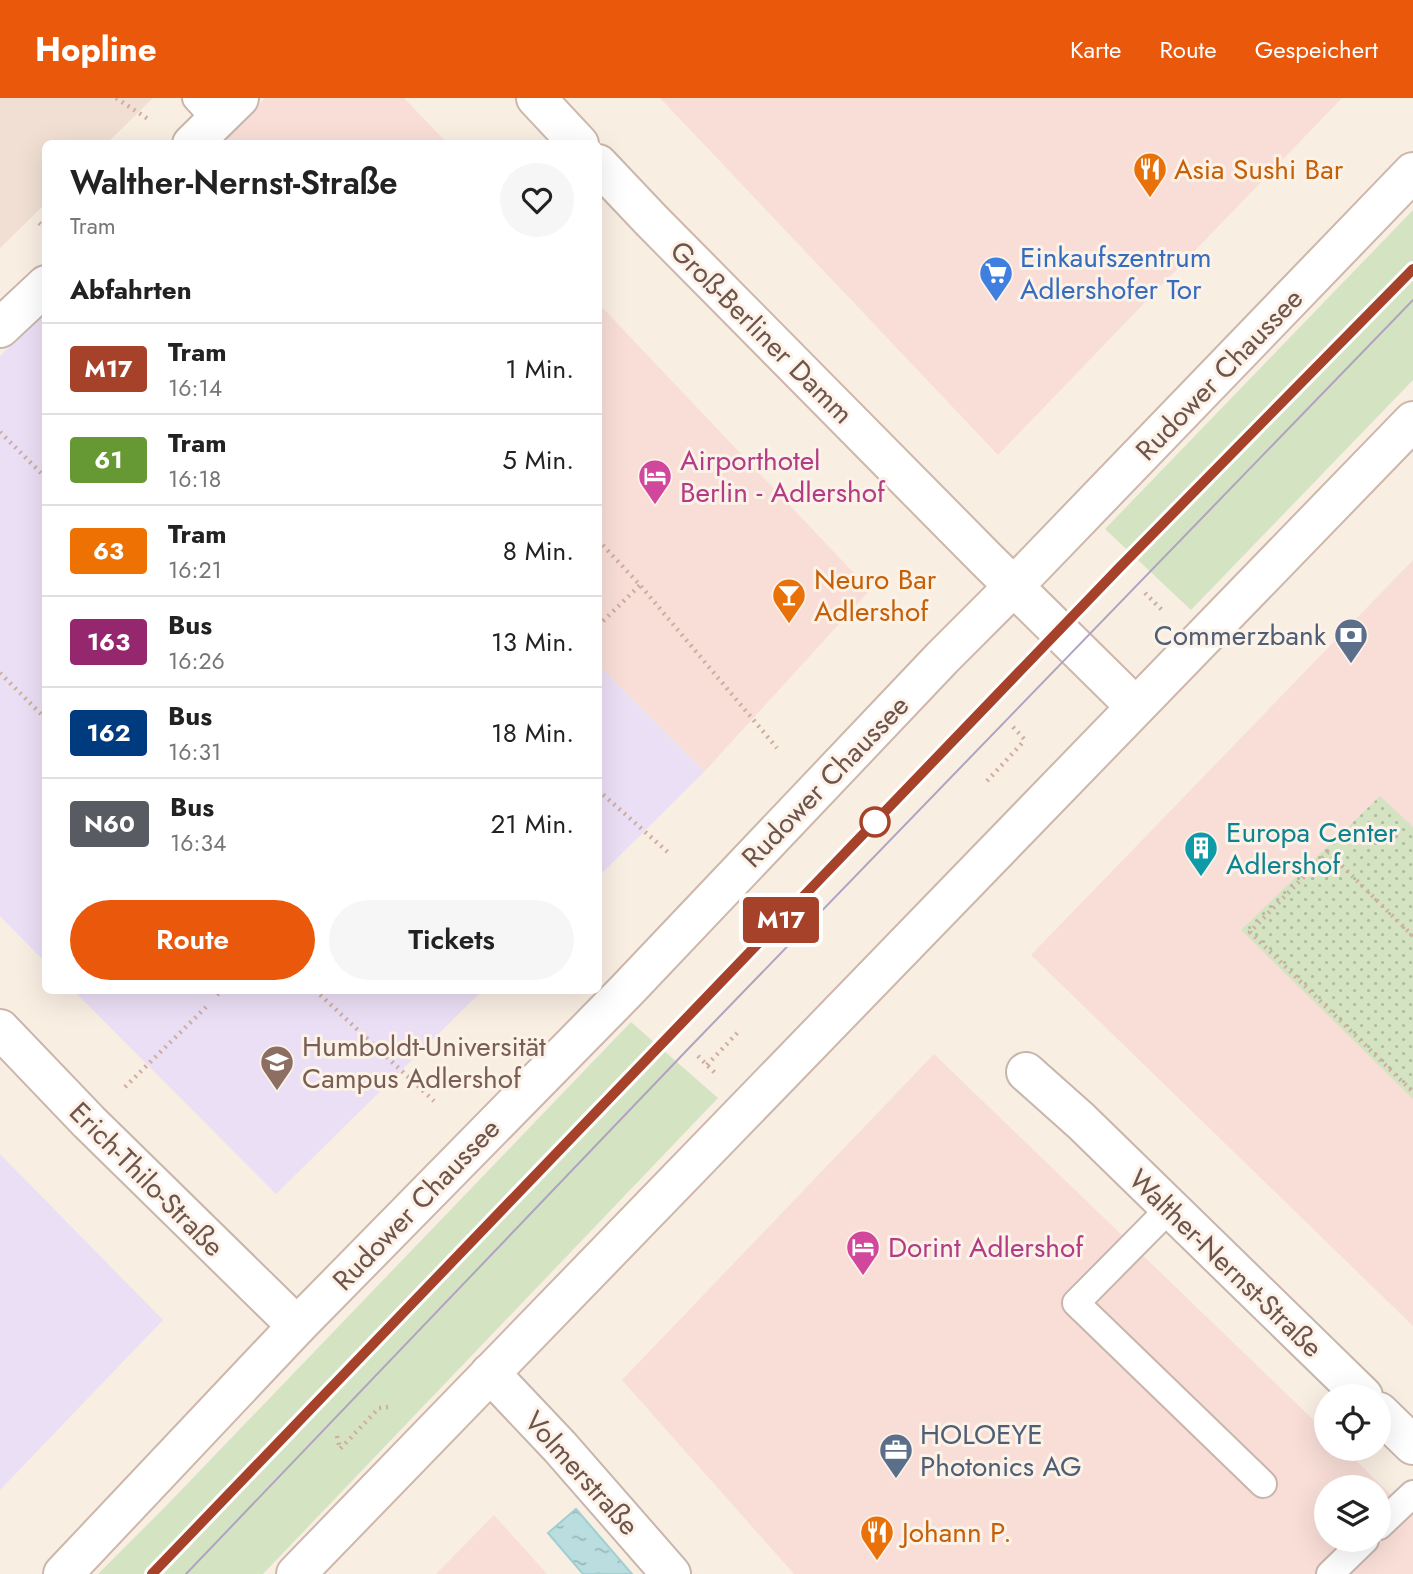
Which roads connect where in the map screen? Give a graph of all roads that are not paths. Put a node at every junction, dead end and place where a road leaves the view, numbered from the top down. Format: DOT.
graph roads {
  1 [pos="536,98"];
  2 [pos="575,140"];
  3 [pos="602,168"];
  4 [pos="1413,172"];
  5 [pos="42,289"];
  6 [pos="0,328"];
  7 [pos="1413,421"];
  8 [pos="1013,587"];
  9 [pos="1136,707"];
  10 [pos="0,1029"];
  11 [pos="1026,1072"];
  12 [pos="1170,1208"];
  13 [pos="297,1326"];
  14 [pos="490,1373"];
  15 [pos="1351,1384"];
  16 [pos="1391,1424"];
  17 [pos="1413,1445"];
  18 [pos="1263,1484"];
  19 [pos="1413,1494"];
  20 [pos="1391,1515"];
  21 [pos="1353,1552"];
  22 [pos="63,1574"];
  23 [pos="296,1574"];
  24 [pos="671,1574"];
  25 [pos="1330,1574"];
  1 -- 2 [label="main road"];
  3 -- 8 [label="main road, Groß-Berliner Damm"];
  4 -- 8 [label="main road, Rudower Chaussee"];
  5 -- 6 [label="main road"];
  7 -- 9 [label="main road"];
  8 -- 9 [label="main road, Groß-Berliner Damm"];
  8 -- 13 [label="main road, Rudower Chaussee"];
  9 -- 14 [label="main road"];
  10 -- 13 [label="main road, Erich-Thilo-Straße"];
  11 -- 12 [label="main road, Walther-Nernst-Straße"];
  12 -- 15 [label="main road, Walther-Nernst-Straße"];
  12 -- 18 [label="lane"];
  13 -- 22 [label="main road, Rudower Chaussee"];
  14 -- 23 [label="main road"];
  14 -- 24 [label="main road, Volmerstraße"];
  16 -- 17 [label="main road"];
  19 -- 20 [label="lane"];
  21 -- 25 [label="lane"];
}
